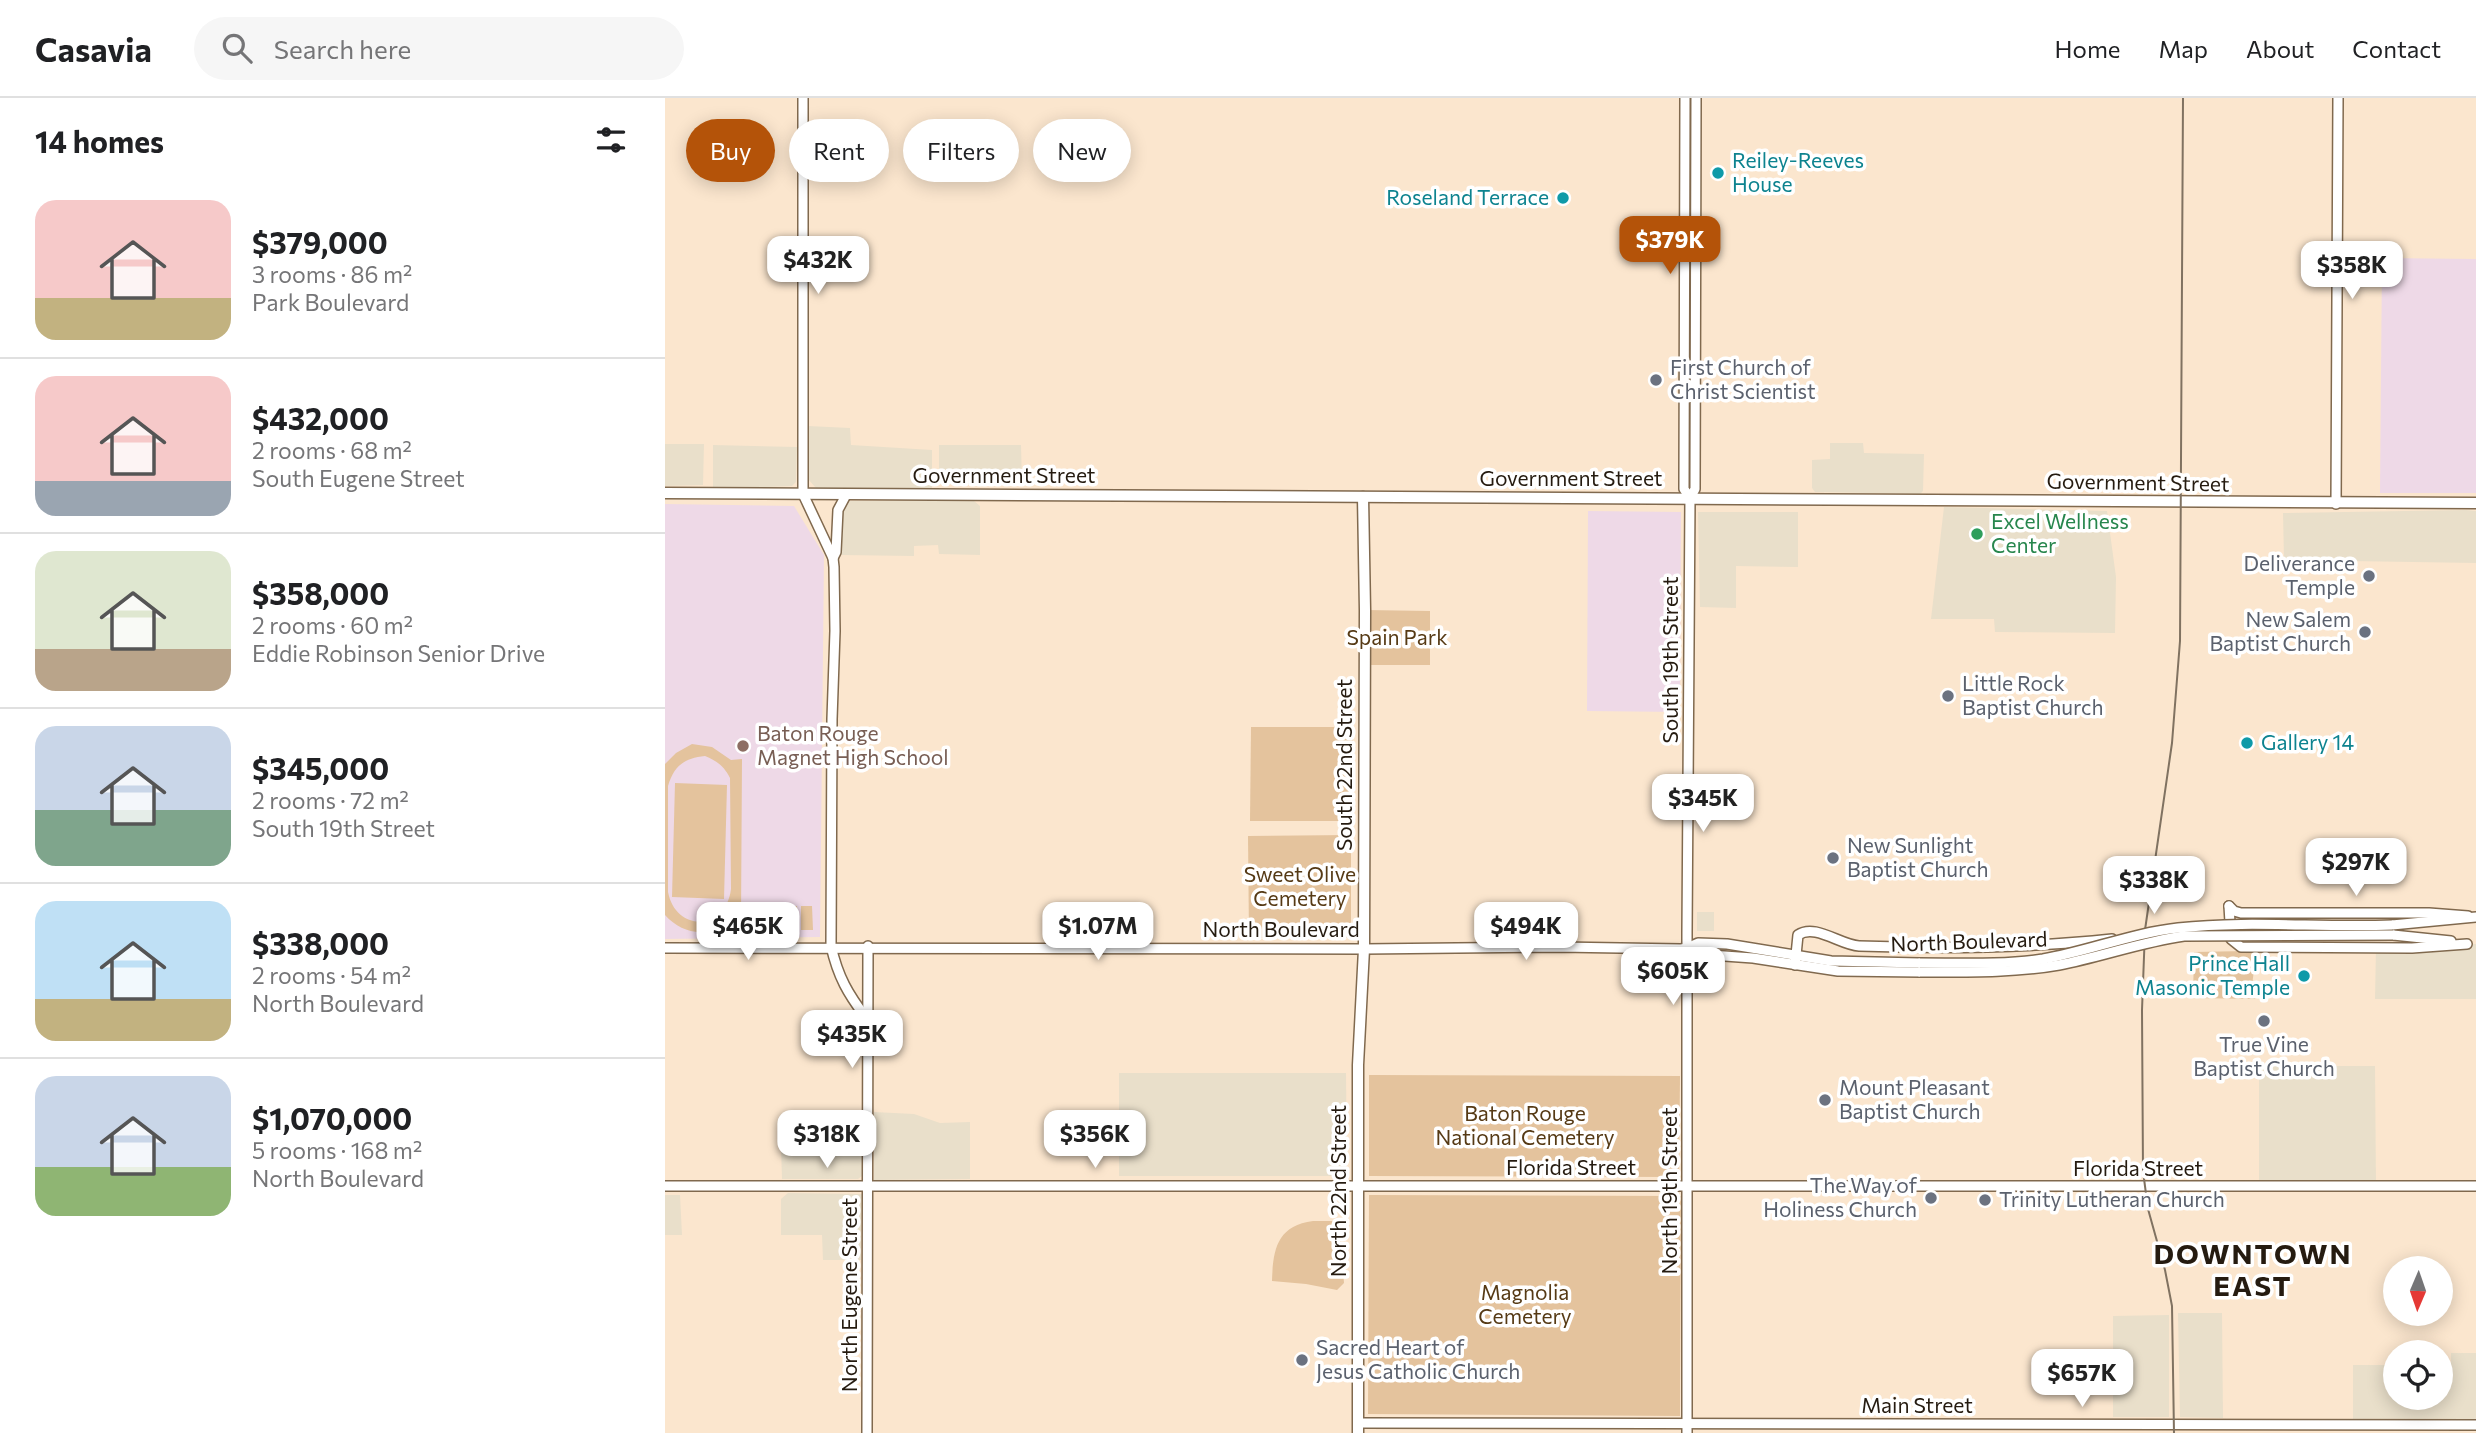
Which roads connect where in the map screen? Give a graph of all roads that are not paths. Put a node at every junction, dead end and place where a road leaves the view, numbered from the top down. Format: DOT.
graph roads {
  1 [pos="803,98"];
  2 [pos="1685,98"];
  3 [pos="1696,98"];
  4 [pos="2338,98"];
  5 [pos="665,493"];
  6 [pos="803,494"];
  7 [pos="846,495"];
  8 [pos="1363,497"];
  9 [pos="1690,498"];
  10 [pos="2476,503"];
  11 [pos="2336,504"];
  12 [pos="833,558"];
  13 [pos="2472,916"];
  14 [pos="2393,930"];
  15 [pos="2113,939"];
  16 [pos="2472,944"];
  17 [pos="868,946"];
  18 [pos="831,947"];
  19 [pos="665,948"];
  20 [pos="1364,948"];
  21 [pos="1687,948"];
  22 [pos="1795,955"];
  23 [pos="1795,965"];
  24 [pos="1920,968"];
  25 [pos="867,1019"];
  26 [pos="868,1185"];
  27 [pos="665,1186"];
  28 [pos="1358,1186"];
  29 [pos="1688,1186"];
  30 [pos="2476,1186"];
  31 [pos="2476,1425"];
  32 [pos="1358,1428"];
  33 [pos="1477,1428"];
  34 [pos="1687,1428"];
  35 [pos="867,1433"];
  1 -- 6 [label="street"];
  2 -- 9 [label="street"];
  3 -- 9 [label="street"];
  4 -- 11 [label="street"];
  5 -- 6 [label="main road, Government Street"];
  6 -- 7 [label="main road, Government Street"];
  6 -- 12 [label="street"];
  7 -- 8 [label="main road, Government Street"];
  7 -- 12 [label="street"];
  8 -- 9 [label="main road, Government Street"];
  8 -- 20 [label="main road, South 22nd Street"];
  9 -- 11 [label="main road, Government Street"];
  9 -- 21 [label="street, South 19th Street"];
  10 -- 11 [label="main road, Government Street"];
  12 -- 18 [label="street"];
  13 -- 14 [label="street, North Boulevard"];
  13 -- 16 [label="street"];
  14 -- 16 [label="street, North Boulevard"];
  14 -- 24 [label="street, North Boulevard, bridge"];
  15 -- 22 [label="street, North Boulevard"];
  17 -- 18 [label="street, North Boulevard"];
  17 -- 20 [label="street, North Boulevard"];
  17 -- 25 [label="street, North Eugene Street"];
  18 -- 19 [label="street, North Boulevard"];
  18 -- 25 [label="street"];
  20 -- 21 [label="street, North Boulevard"];
  20 -- 28 [label="main road, North 22nd Street"];
  21 -- 22 [label="street, North Boulevard"];
  21 -- 23 [label="street, North Boulevard"];
  21 -- 29 [label="street, North 19th Street"];
  22 -- 23 [label="street"];
  22 -- 24 [label="street, North Boulevard"];
  23 -- 24 [label="street, North Boulevard"];
  25 -- 26 [label="street, North Eugene Street"];
  26 -- 27 [label="street, Florida Street"];
  26 -- 28 [label="street, Florida Street"];
  26 -- 35 [label="street, North Eugene Street"];
  28 -- 29 [label="street, Florida Street"];
  28 -- 32 [label="main road, North 22nd Street"];
  29 -- 30 [label="street, Florida Street"];
  29 -- 34 [label="street, North 19th Street"];
  31 -- 34 [label="street, Main Street"];
  32 -- 33 [label="street, Main Street"];
  33 -- 34 [label="street, Main Street"];
}
